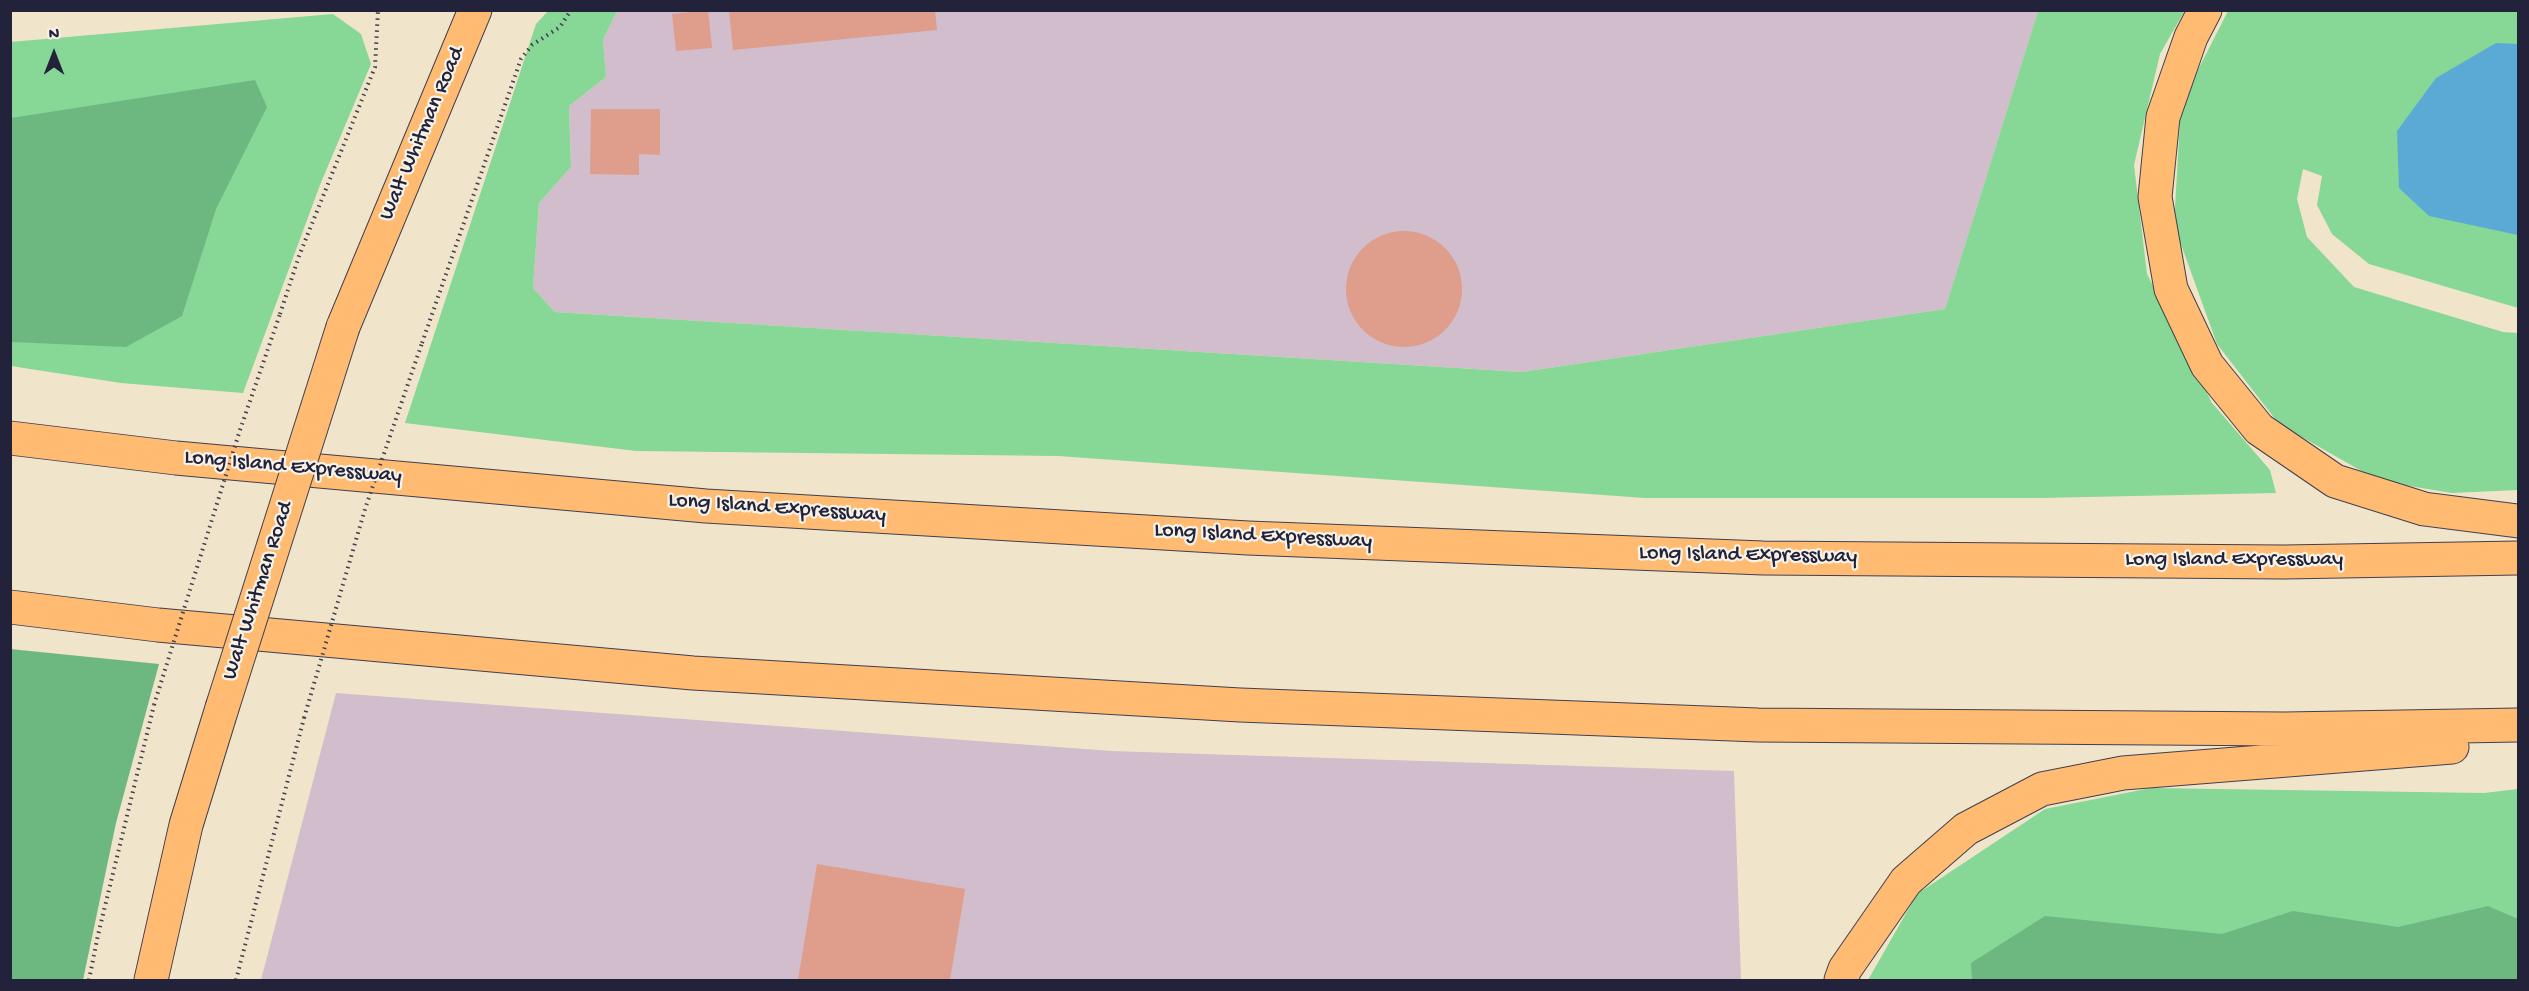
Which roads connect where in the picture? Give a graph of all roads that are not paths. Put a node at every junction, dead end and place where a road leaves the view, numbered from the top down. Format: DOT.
graph roads {
  1 [pos="475,10"];
  2 [pos="2205,10"];
  3 [pos="10,438"];
  4 [pos="2518,522"];
  5 [pos="2518,558"];
  6 [pos="10,607"];
  7 [pos="2518,725"];
  8 [pos="2518,741"];
  9 [pos="151,981"];
  10 [pos="1841,981"];
  1 -- 9 [label="main road, Walt Whitman Road, bridge"];
  2 -- 4 [label="main road"];
  3 -- 5 [label="main road, Long Island Expressway"];
  6 -- 7 [label="main road"];
  8 -- 10 [label="main road"];
}
